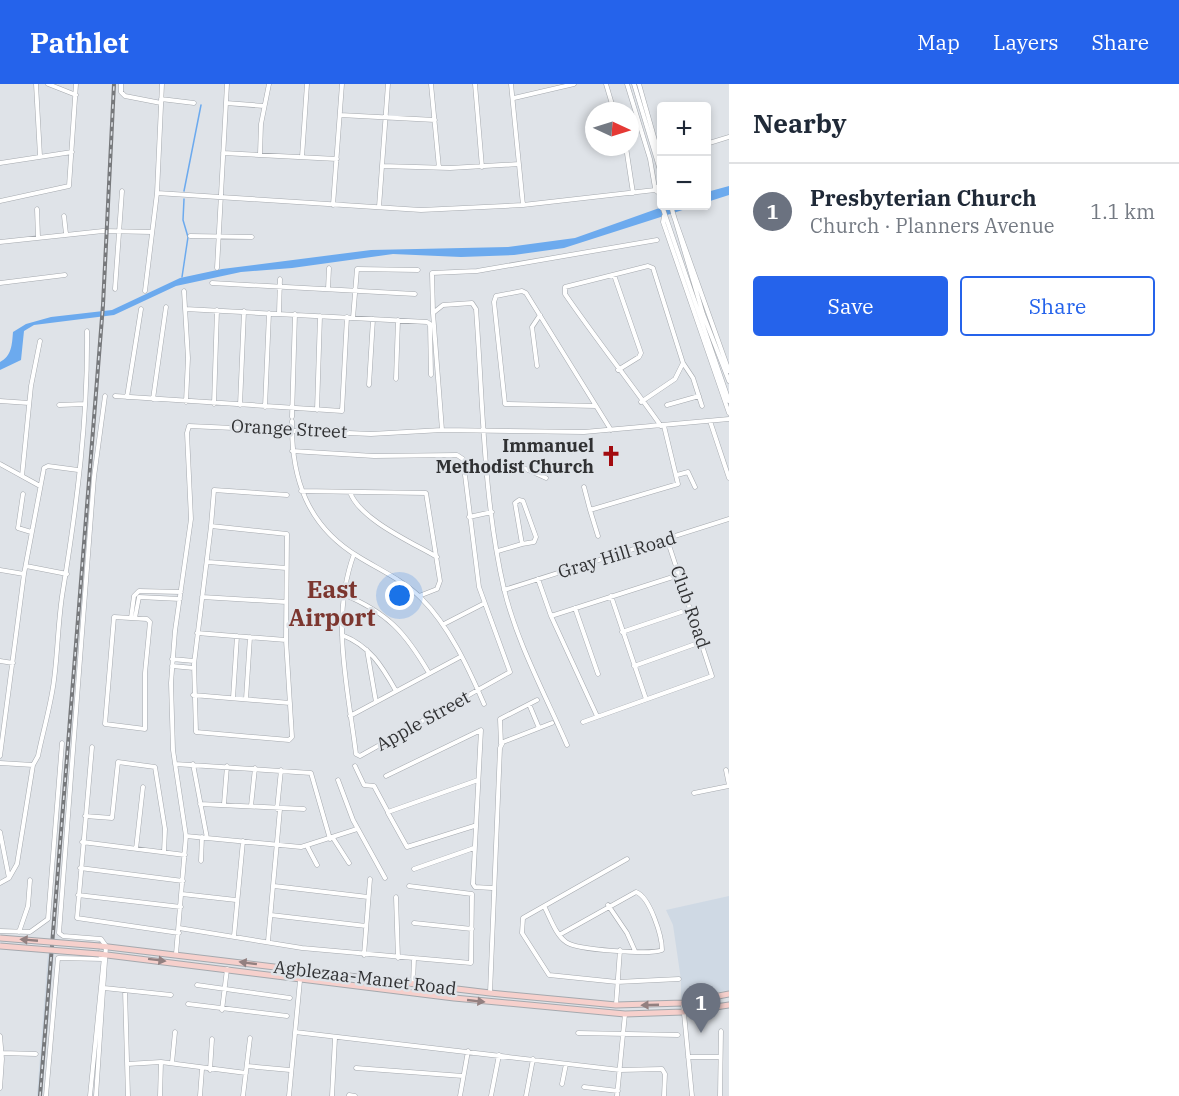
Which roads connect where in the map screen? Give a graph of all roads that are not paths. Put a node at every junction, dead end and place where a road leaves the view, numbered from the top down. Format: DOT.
graph roads {
  1 [pos="36,84"];
  2 [pos="48,84"];
  3 [pos="76,84"];
  4 [pos="121,84"];
  5 [pos="162,84"];
  6 [pos="227,84"];
  7 [pos="269,84"];
  8 [pos="307,84"];
  9 [pos="342,84"];
  10 [pos="388,84"];
  11 [pos="431,84"];
  12 [pos="475,84"];
  13 [pos="512,84"];
  14 [pos="574,84"];
  15 [pos="606,84"];
  16 [pos="627,84"];
  17 [pos="636,84"];
  18 [pos="561,86"];
  19 [pos="76,95"];
  20 [pos="514,98"];
  21 [pos="161,101"];
  22 [pos="611,102"];
  23 [pos="194,103"];
  24 [pos="226,103"];
  25 [pos="264,106"];
  26 [pos="340,115"];
  27 [pos="386,119"];
  28 [pos="435,120"];
  29 [pos="729,137"];
  30 [pos="711,142"];
  31 [pos="72,152"];
  32 [pos="223,153"];
  33 [pos="260,155"];
  34 [pos="40,156"];
  35 [pos="627,156"];
  36 [pos="660,156"];
  37 [pos="303,157"];
  38 [pos="337,159"];
  39 [pos="657,159"];
  40 [pos="0,163"];
  41 [pos="519,164"];
  42 [pos="382,166"];
  43 [pos="482,167"];
  44 [pos="439,168"];
  45 [pos="655,189"];
  46 [pos="122,190"];
  47 [pos="657,191"];
  48 [pos="157,193"];
  49 [pos="633,193"];
  50 [pos="220,197"];
  51 [pos="0,201"];
  52 [pos="333,205"];
  53 [pos="523,205"];
  54 [pos="379,207"];
  55 [pos="37,210"];
  56 [pos="663,210"];
  57 [pos="672,210"];
  58 [pos="673,213"];
  59 [pos="64,216"];
  60 [pos="664,216"];
  61 [pos="119,231"];
  62 [pos="152,232"];
  63 [pos="66,234"];
  64 [pos="38,237"];
  65 [pos="190,237"];
  66 [pos="219,237"];
  67 [pos="252,237"];
  68 [pos="657,240"];
  69 [pos="0,242"];
  70 [pos="217,267"];
  71 [pos="329,268"];
  72 [pos="418,270"];
  73 [pos="65,275"];
  74 [pos="614,275"];
  75 [pos="280,279"];
  76 [pos="0,283"];
  77 [pos="212,283"];
  78 [pos="280,286"];
  79 [pos="115,289"];
  80 [pos="328,289"];
  81 [pos="145,291"];
  82 [pos="184,291"];
  83 [pos="354,292"];
  84 [pos="415,294"];
  85 [pos="166,307"];
  86 [pos="141,309"];
  87 [pos="185,309"];
  88 [pos="217,310"];
  89 [pos="243,311"];
  90 [pos="269,313"];
  91 [pos="279,313"];
  92 [pos="295,314"];
  93 [pos="434,314"];
  94 [pos="540,315"];
  95 [pos="320,316"];
  96 [pos="347,317"];
  97 [pos="353,318"];
  98 [pos="373,319"];
  99 [pos="398,320"];
  100 [pos="87,332"];
  101 [pos="40,342"];
  102 [pos="683,363"];
  103 [pos="537,366"];
  104 [pos="618,370"];
  105 [pos="729,371"];
  106 [pos="431,375"];
  107 [pos="396,379"];
  108 [pos="729,381"];
  109 [pos="369,385"];
  110 [pos="105,396"];
  111 [pos="115,396"];
  112 [pos="699,396"];
  113 [pos="127,397"];
  114 [pos="153,399"];
  115 [pos="0,401"];
  116 [pos="729,401"];
  117 [pos="186,402"];
  118 [pos="641,402"];
  119 [pos="29,403"];
  120 [pos="85,404"];
  121 [pos="214,404"];
  122 [pos="59,405"];
  123 [pos="240,405"];
  124 [pos="596,405"];
  125 [pos="667,405"];
  126 [pos="702,406"];
  127 [pos="265,407"];
  128 [pos="292,408"];
  129 [pos="317,410"];
  130 [pos="729,413"];
  131 [pos="729,419"];
  132 [pos="710,421"];
  133 [pos="660,426"];
  134 [pos="292,430"];
  135 [pos="442,430"];
  136 [pos="486,430"];
  137 [pos="611,430"];
  138 [pos="292,451"];
  139 [pos="0,464"];
  140 [pos="487,467"];
  141 [pos="78,470"];
  142 [pos="677,475"];
  143 [pos="22,476"];
  144 [pos="546,478"];
  145 [pos="729,478"];
  146 [pos="40,486"];
  147 [pos="584,487"];
  148 [pos="695,487"];
  149 [pos="301,491"];
  150 [pos="350,492"];
  151 [pos="23,494"];
  152 [pos="287,495"];
  153 [pos="590,510"];
  154 [pos="492,512"];
  155 [pos="469,517"];
  156 [pos="729,519"];
  157 [pos="211,526"];
  158 [pos="31,532"];
  159 [pos="598,536"];
  160 [pos="667,539"];
  161 [pos="522,544"];
  162 [pos="498,551"];
  163 [pos="354,554"];
  164 [pos="437,557"];
  165 [pos="208,562"];
  166 [pos="26,566"];
  167 [pos="286,568"];
  168 [pos="0,570"];
  169 [pos="24,574"];
  170 [pos="66,574"];
  171 [pos="679,575"];
  172 [pos="538,579"];
  173 [pos="504,590"];
  174 [pos="181,592"];
  175 [pos="344,594"];
  176 [pos="419,596"];
  177 [pos="611,596"];
  178 [pos="202,597"];
  179 [pos="180,599"];
  180 [pos="286,602"];
  181 [pos="483,604"];
  182 [pos="575,608"];
  183 [pos="690,609"];
  184 [pos="550,616"];
  185 [pos="133,618"];
  186 [pos="444,624"];
  187 [pos="622,632"];
  188 [pos="197,633"];
  189 [pos="342,635"];
  190 [pos="237,636"];
  191 [pos="250,637"];
  192 [pos="286,640"];
  193 [pos="701,642"];
  194 [pos="367,649"];
  195 [pos="460,657"];
  196 [pos="172,659"];
  197 [pos="0,661"];
  198 [pos="194,661"];
  199 [pos="14,663"];
  200 [pos="172,666"];
  201 [pos="634,666"];
  202 [pos="194,668"];
  203 [pos="429,673"];
  204 [pos="598,674"];
  205 [pos="396,691"];
  206 [pos="478,691"];
  207 [pos="194,695"];
  208 [pos="233,699"];
  209 [pos="246,699"];
  210 [pos="646,699"];
  211 [pos="537,700"];
  212 [pos="376,702"];
  213 [pos="290,703"];
  214 [pos="483,704"];
  215 [pos="528,704"];
  216 [pos="597,716"];
  217 [pos="350,717"];
  218 [pos="583,722"];
  219 [pos="552,723"];
  220 [pos="539,728"];
  221 [pos="62,743"];
  222 [pos="501,744"];
  223 [pos="567,745"];
  224 [pos="92,747"];
  225 [pos="0,756"];
  226 [pos="0,763"];
  227 [pos="175,764"];
  228 [pos="193,764"];
  229 [pos="33,765"];
  230 [pos="227,766"];
  231 [pos="355,766"];
  232 [pos="255,768"];
  233 [pos="281,770"];
  234 [pos="726,770"];
  235 [pos="386,776"];
  236 [pos="338,780"];
  237 [pos="478,780"];
  238 [pos="729,786"];
  239 [pos="143,787"];
  240 [pos="694,793"];
  241 [pos="200,804"];
  242 [pos="224,804"];
  243 [pos="251,806"];
  244 [pos="279,809"];
  245 [pos="304,809"];
  246 [pos="388,812"];
  247 [pos="86,816"];
  248 [pos="474,826"];
  249 [pos="357,829"];
  250 [pos="0,833"];
  251 [pos="186,836"];
  252 [pos="205,838"];
  253 [pos="331,838"];
  254 [pos="82,842"];
  255 [pos="243,842"];
  256 [pos="277,845"];
  257 [pos="307,846"];
  258 [pos="474,848"];
  259 [pos="136,849"];
  260 [pos="2,851"];
  261 [pos="164,852"];
  262 [pos="185,855"];
  263 [pos="627,859"];
  264 [pos="201,861"];
  265 [pos="349,863"];
  266 [pos="317,865"];
  267 [pos="80,868"];
  268 [pos="414,869"];
  269 [pos="9,878"];
  270 [pos="385,878"];
  271 [pos="370,879"];
  272 [pos="30,880"];
  273 [pos="183,881"];
  274 [pos="0,883"];
  275 [pos="274,886"];
  276 [pos="410,886"];
  277 [pos="492,888"];
  278 [pos="182,894"];
  279 [pos="78,895"];
  280 [pos="368,897"];
  281 [pos="396,897"];
  282 [pos="236,900"];
  283 [pos="544,906"];
  284 [pos="608,906"];
  285 [pos="181,907"];
  286 [pos="271,915"];
  287 [pos="414,923"];
  288 [pos="366,926"];
  289 [pos="472,929"];
  290 [pos="0,931"];
  291 [pos="179,931"];
  292 [pos="19,932"];
  293 [pos="559,935"];
  294 [pos="234,936"];
  295 [pos="0,938"];
  296 [pos="268,941"];
  297 [pos="0,946"];
  298 [pos="103,946"];
  299 [pos="620,951"];
  300 [pos="635,951"];
  301 [pos="176,954"];
  302 [pos="364,955"];
  303 [pos="102,956"];
  304 [pos="398,958"];
  305 [pos="414,958"];
  306 [pos="227,969"];
  307 [pos="302,969"];
  308 [pos="300,978"];
  309 [pos="679,979"];
  310 [pos="617,982"];
  311 [pos="413,984"];
  312 [pos="197,986"];
  313 [pos="104,988"];
  314 [pos="224,989"];
  315 [pos="125,990"];
  316 [pos="490,993"];
  317 [pos="729,994"];
  318 [pos="171,995"];
  319 [pos="290,998"];
  320 [pos="683,1003"];
  321 [pos="188,1004"];
  322 [pos="616,1005"];
  323 [pos="729,1005"];
  324 [pos="222,1010"];
  325 [pos="683,1012"];
  326 [pos="626,1014"];
  327 [pos="287,1016"];
  328 [pos="721,1031"];
  329 [pos="175,1032"];
  330 [pos="295,1032"];
  331 [pos="578,1032"];
  332 [pos="624,1035"];
  333 [pos="678,1035"];
  334 [pos="0,1036"];
  335 [pos="250,1038"];
  336 [pos="335,1038"];
  337 [pos="212,1039"];
  338 [pos="468,1051"];
  339 [pos="2,1053"];
  340 [pos="36,1054"];
  341 [pos="499,1055"];
  342 [pos="688,1057"];
  343 [pos="720,1057"];
  344 [pos="532,1059"];
  345 [pos="161,1062"];
  346 [pos="172,1063"];
  347 [pos="127,1064"];
  348 [pos="566,1064"];
  349 [pos="247,1066"];
  350 [pos="356,1068"];
  351 [pos="202,1069"];
  352 [pos="210,1070"];
  353 [pos="290,1070"];
  354 [pos="620,1070"];
  355 [pos="246,1073"];
  356 [pos="463,1076"];
  357 [pos="562,1084"];
  358 [pos="584,1087"];
  359 [pos="0,1088"];
  360 [pos="618,1094"];
  361 [pos="349,1095"];
  362 [pos="46,1096"];
  363 [pos="90,1096"];
  364 [pos="96,1096"];
  365 [pos="128,1096"];
  366 [pos="160,1096"];
  367 [pos="200,1096"];
  368 [pos="243,1096"];
  369 [pos="289,1096"];
  370 [pos="332,1096"];
  371 [pos="355,1096"];
  372 [pos="460,1096"];
  373 [pos="491,1096"];
  374 [pos="526,1096"];
  375 [pos="664,1096"];
  376 [pos="692,1096"];
  377 [pos="720,1096"];
  1 -- 34 [label="street"];
  2 -- 19 [label="street"];
  3 -- 19 [label="street"];
  4 -- 21 [label="street"];
  5 -- 21 [label="street"];
  6 -- 24 [label="street"];
  7 -- 25 [label="street"];
  8 -- 37 [label="street"];
  9 -- 26 [label="street"];
  10 -- 27 [label="street"];
  11 -- 28 [label="street"];
  12 -- 43 [label="street"];
  13 -- 20 [label="street"];
  14 -- 18 [label="street"];
  15 -- 22 [label="street"];
  16 -- 45 [label="street"];
  17 -- 36 [label="street"];
  17 -- 39 [label="street"];
  18 -- 20 [label="street"];
  19 -- 31 [label="street"];
  20 -- 41 [label="street"];
  21 -- 23 [label="street"];
  21 -- 48 [label="street"];
  24 -- 25 [label="street"];
  24 -- 32 [label="street"];
  25 -- 33 [label="street"];
  26 -- 27 [label="street"];
  26 -- 38 [label="street"];
  27 -- 28 [label="street"];
  27 -- 42 [label="street"];
  28 -- 44 [label="street"];
  29 -- 30 [label="street"];
  31 -- 34 [label="street"];
  31 -- 51 [label="street"];
  32 -- 33 [label="street"];
  32 -- 50 [label="street"];
  33 -- 37 [label="street"];
  34 -- 40 [label="street"];
  35 -- 49 [label="street"];
  37 -- 38 [label="street"];
  38 -- 52 [label="street"];
  41 -- 43 [label="street"];
  41 -- 53 [label="street"];
  42 -- 44 [label="street"];
  42 -- 54 [label="street"];
  43 -- 44 [label="street"];
  45 -- 47 [label="street"];
  45 -- 49 [label="street"];
  46 -- 61 [label="street"];
  48 -- 50 [label="street"];
  48 -- 62 [label="street"];
  49 -- 53 [label="street"];
  50 -- 52 [label="street"];
  50 -- 66 [label="street"];
  52 -- 54 [label="street"];
  53 -- 54 [label="street"];
  55 -- 64 [label="street"];
  56 -- 60 [label="street"];
  57 -- 58 [label="street"];
  58 -- 105 [label="street"];
  58 -- 108 [label="street"];
  59 -- 63 [label="street"];
  60 -- 116 [label="street"];
  60 -- 130 [label="street"];
  61 -- 62 [label="street"];
  61 -- 63 [label="street"];
  61 -- 79 [label="street"];
  62 -- 81 [label="street"];
  63 -- 64 [label="street"];
  64 -- 69 [label="street"];
  65 -- 66 [label="street"];
  66 -- 67 [label="street"];
  66 -- 70 [label="street"];
  68 -- 93 [label="street"];
  71 -- 80 [label="street"];
  72 -- 83 [label="street"];
  73 -- 76 [label="street"];
  74 -- 102 [label="street"];
  74 -- 104 [label="street"];
  74 -- 104 [label="street"];
  75 -- 78 [label="street"];
  77 -- 78 [label="street"];
  78 -- 80 [label="street"];
  78 -- 91 [label="street"];
  80 -- 83 [label="street"];
  82 -- 87 [label="street"];
  83 -- 84 [label="street"];
  83 -- 97 [label="street"];
  85 -- 114 [label="street"];
  86 -- 113 [label="street"];
  87 -- 88 [label="street"];
  87 -- 117 [label="street"];
  88 -- 89 [label="street"];
  88 -- 121 [label="street"];
  89 -- 90 [label="street"];
  89 -- 123 [label="street"];
  90 -- 91 [label="street"];
  90 -- 127 [label="street"];
  91 -- 92 [label="street"];
  92 -- 95 [label="street"];
  92 -- 128 [label="street"];
  93 -- 135 [label="street"];
  93 -- 136 [label="street"];
  94 -- 103 [label="street"];
  94 -- 124 [label="street"];
  94 -- 124 [label="street"];
  95 -- 96 [label="street"];
  95 -- 129 [label="street"];
  96 -- 97 [label="street"];
  96 -- 129 [label="street"];
  97 -- 98 [label="street"];
  98 -- 99 [label="street"];
  98 -- 109 [label="street"];
  99 -- 106 [label="street"];
  99 -- 107 [label="street"];
  100 -- 120 [label="street"];
  101 -- 119 [label="street"];
  102 -- 112 [label="street"];
  102 -- 118 [label="street"];
  104 -- 118 [label="street"];
  110 -- 298 [label="street"];
  111 -- 113 [label="street"];
  112 -- 125 [label="street"];
  112 -- 126 [label="street"];
  113 -- 114 [label="street"];
  114 -- 117 [label="street"];
  115 -- 119 [label="street"];
  117 -- 121 [label="street"];
  118 -- 133 [label="street"];
  119 -- 143 [label="street"];
  120 -- 122 [label="street"];
  120 -- 141 [label="street"];
  121 -- 123 [label="street"];
  123 -- 127 [label="street"];
  124 -- 137 [label="street"];
  127 -- 128 [label="street"];
  128 -- 129 [label="street"];
  128 -- 134 [label="street"];
  131 -- 132 [label="street, Orange Street"];
  132 -- 133 [label="street, Orange Street"];
  132 -- 145 [label="street"];
  133 -- 137 [label="street, Orange Street"];
  133 -- 142 [label="street"];
  134 -- 135 [label="street, Orange Street"];
  134 -- 138 [label="street"];
  134 -- 174 [label="street, Orange Street"];
  135 -- 136 [label="street, Orange Street"];
  136 -- 137 [label="street, Orange Street"];
  136 -- 140 [label="street"];
  138 -- 149 [label="street"];
  138 -- 155 [label="street"];
  139 -- 143 [label="street"];
  140 -- 144 [label="street"];
  140 -- 154 [label="street"];
  141 -- 146 [label="street"];
  141 -- 170 [label="street"];
  142 -- 148 [label="street"];
  142 -- 153 [label="street"];
  143 -- 146 [label="street"];
  146 -- 158 [label="street"];
  147 -- 153 [label="street"];
  149 -- 150 [label="street"];
  149 -- 163 [label="street"];
  150 -- 164 [label="street"];
  150 -- 164 [label="street"];
  151 -- 158 [label="street"];
  152 -- 157 [label="street"];
  153 -- 159 [label="street"];
  154 -- 155 [label="street"];
  154 -- 162 [label="street"];
  155 -- 181 [label="street"];
  156 -- 160 [label="street, Gray Hill Road"];
  157 -- 165 [label="street"];
  157 -- 167 [label="street"];
  158 -- 166 [label="street"];
  160 -- 171 [label="street, Club Road"];
  160 -- 172 [label="street, Gray Hill Road"];
  161 -- 161 [label="street"];
  161 -- 162 [label="street"];
  162 -- 173 [label="street"];
  163 -- 175 [label="street, Apple Street"];
  163 -- 176 [label="street"];
  164 -- 176 [label="street"];
  165 -- 167 [label="street"];
  165 -- 178 [label="street"];
  166 -- 169 [label="street"];
  166 -- 170 [label="street"];
  167 -- 180 [label="street"];
  168 -- 169 [label="street"];
  169 -- 199 [label="street"];
  170 -- 229 [label="street"];
  171 -- 177 [label="street"];
  171 -- 183 [label="street, Club Road"];
  172 -- 173 [label="street, Gray Hill Road"];
  172 -- 184 [label="street"];
  173 -- 223 [label="street"];
  174 -- 179 [label="street, Orange Street"];
  174 -- 185 [label="street"];
  175 -- 189 [label="street, Apple Street"];
  175 -- 203 [label="street"];
  176 -- 186 [label="street"];
  177 -- 182 [label="street"];
  177 -- 187 [label="street"];
  178 -- 180 [label="street"];
  178 -- 188 [label="street"];
  179 -- 185 [label="street"];
  179 -- 196 [label="street, Orange Street"];
  180 -- 192 [label="street"];
  181 -- 186 [label="street"];
  181 -- 206 [label="street"];
  182 -- 184 [label="street"];
  182 -- 204 [label="street"];
  183 -- 187 [label="street"];
  183 -- 193 [label="street, Club Road"];
  184 -- 216 [label="street"];
  185 -- 185 [label="street"];
  186 -- 195 [label="street"];
  187 -- 201 [label="street"];
  188 -- 190 [label="street"];
  188 -- 198 [label="street"];
  189 -- 194 [label="street"];
  189 -- 217 [label="street, Apple Street"];
  190 -- 191 [label="street"];
  190 -- 208 [label="street"];
  191 -- 192 [label="street"];
  191 -- 209 [label="street"];
  192 -- 213 [label="street"];
  193 -- 201 [label="street"];
  193 -- 210 [label="street, Club Road"];
  194 -- 205 [label="street"];
  194 -- 212 [label="street"];
  195 -- 203 [label="street"];
  195 -- 206 [label="street"];
  196 -- 198 [label="street"];
  196 -- 200 [label="street, Orange Street"];
  197 -- 199 [label="street"];
  198 -- 202 [label="street"];
  199 -- 225 [label="street"];
  200 -- 202 [label="street"];
  200 -- 227 [label="street, Orange Street"];
  201 -- 210 [label="street"];
  202 -- 207 [label="street"];
  203 -- 205 [label="street"];
  205 -- 212 [label="street"];
  206 -- 214 [label="street"];
  206 -- 217 [label="street, Apple Street"];
  207 -- 208 [label="street"];
  207 -- 213 [label="street"];
  208 -- 209 [label="street"];
  209 -- 213 [label="street"];
  210 -- 216 [label="street"];
  211 -- 215 [label="street"];
  212 -- 217 [label="street"];
  215 -- 220 [label="street"];
  215 -- 222 [label="street"];
  216 -- 218 [label="street"];
  219 -- 220 [label="street"];
  220 -- 222 [label="street"];
  221 -- 292 [label="street"];
  222 -- 277 [label="street"];
  224 -- 247 [label="street"];
  226 -- 229 [label="street"];
  227 -- 228 [label="street"];
  227 -- 251 [label="street, Orange Street"];
  228 -- 230 [label="street"];
  228 -- 241 [label="street"];
  229 -- 269 [label="street"];
  230 -- 232 [label="street"];
  230 -- 242 [label="street"];
  231 -- 246 [label="street"];
  232 -- 233 [label="street"];
  232 -- 243 [label="street"];
  233 -- 244 [label="street"];
  233 -- 253 [label="street"];
  234 -- 238 [label="street"];
  235 -- 237 [label="street"];
  236 -- 249 [label="street"];
  237 -- 246 [label="street"];
  237 -- 248 [label="street"];
  238 -- 240 [label="street"];
  239 -- 259 [label="street"];
  241 -- 242 [label="street"];
  241 -- 252 [label="street"];
  242 -- 243 [label="street"];
  243 -- 244 [label="street"];
  244 -- 245 [label="street"];
  244 -- 256 [label="street"];
  246 -- 248 [label="street"];
  247 -- 254 [label="street"];
  247 -- 261 [label="street"];
  248 -- 258 [label="street"];
  249 -- 253 [label="street"];
  249 -- 270 [label="street"];
  250 -- 260 [label="street"];
  251 -- 252 [label="street"];
  251 -- 262 [label="street, Orange Street"];
  252 -- 255 [label="street"];
  252 -- 264 [label="street"];
  253 -- 257 [label="street"];
  253 -- 265 [label="street"];
  254 -- 259 [label="street"];
  254 -- 267 [label="street"];
  255 -- 256 [label="street"];
  255 -- 282 [label="street"];
  256 -- 257 [label="street"];
  256 -- 275 [label="street"];
  257 -- 266 [label="street"];
  258 -- 268 [label="street"];
  258 -- 277 [label="street"];
  259 -- 261 [label="street"];
  260 -- 269 [label="street"];
  261 -- 262 [label="street"];
  262 -- 273 [label="street, Orange Street"];
  263 -- 283 [label="street"];
  267 -- 273 [label="street"];
  267 -- 279 [label="street"];
  269 -- 274 [label="street"];
  271 -- 280 [label="street"];
  272 -- 292 [label="street"];
  273 -- 278 [label="street, Orange Street"];
  275 -- 280 [label="street"];
  275 -- 286 [label="street"];
  276 -- 289 [label="street"];
  277 -- 316 [label="street"];
  278 -- 282 [label="street"];
  278 -- 285 [label="street, Orange Street"];
  279 -- 285 [label="street"];
  279 -- 291 [label="street"];
  280 -- 288 [label="street"];
  281 -- 304 [label="street"];
  282 -- 294 [label="street"];
  283 -- 293 [label="street"];
  283 -- 310 [label="street"];
  284 -- 293 [label="street"];
  284 -- 300 [label="street"];
  284 -- 300 [label="street"];
  285 -- 291 [label="street, Orange Street"];
  286 -- 288 [label="street"];
  286 -- 296 [label="street"];
  287 -- 289 [label="street"];
  288 -- 302 [label="street"];
  289 -- 305 [label="street"];
  290 -- 292 [label="street"];
  291 -- 294 [label="street"];
  291 -- 301 [label="street, Orange Street"];
  293 -- 299 [label="street"];
  294 -- 296 [label="street"];
  298 -- 295 [label="main road, Agblezaa-Manet Road, one-way, bridge"];
  296 -- 302 [label="street"];
  297 -- 303 [label="main road, Agblezaa-Manet Road, bridge"];
  298 -- 301 [label="main road, Agblezaa-Manet Road"];
  298 -- 303 [label="street"];
  299 -- 300 [label="street"];
  299 -- 310 [label="street"];
  307 -- 301 [label="main road, Agblezaa-Manet Road, one-way"];
  302 -- 304 [label="street"];
  303 -- 306 [label="main road, Agblezaa-Manet Road, one-way"];
  303 -- 313 [label="street"];
  303 -- 362 [label="street"];
  303 -- 363 [label="street"];
  304 -- 305 [label="street"];
  305 -- 311 [label="street"];
  306 -- 308 [label="main road, Agblezaa-Manet Road"];
  306 -- 314 [label="street"];
  307 -- 308 [label="street"];
  307 -- 311 [label="main road, Agblezaa-Manet Road"];
  308 -- 326 [label="main road, Agblezaa-Manet Road, one-way"];
  308 -- 330 [label="street"];
  309 -- 310 [label="street"];
  310 -- 322 [label="street"];
  311 -- 316 [label="main road, Agblezaa-Manet Road"];
  312 -- 314 [label="street"];
  313 -- 315 [label="street"];
  313 -- 364 [label="street"];
  314 -- 319 [label="street"];
  314 -- 324 [label="street"];
  315 -- 318 [label="street"];
  315 -- 347 [label="street"];
  316 -- 322 [label="main road, Agblezaa-Manet Road"];
  317 -- 320 [label="main road, Agblezaa-Manet Road"];
  320 -- 322 [label="main road, Agblezaa-Manet Road, one-way"];
  320 -- 325 [label="street"];
  321 -- 324 [label="street"];
  323 -- 325 [label="main road, Agblezaa-Manet Road"];
  324 -- 327 [label="street"];
  325 -- 326 [label="main road, Agblezaa-Manet Road"];
  325 -- 342 [label="street"];
  326 -- 332 [label="street"];
  328 -- 343 [label="street"];
  329 -- 346 [label="street"];
  330 -- 336 [label="street"];
  330 -- 353 [label="street"];
  331 -- 332 [label="street"];
  332 -- 333 [label="street"];
  332 -- 354 [label="street"];
  334 -- 339 [label="street"];
  335 -- 349 [label="street"];
  336 -- 338 [label="street"];
  336 -- 370 [label="street"];
  337 -- 352 [label="street"];
  338 -- 341 [label="street"];
  338 -- 356 [label="street"];
  339 -- 340 [label="street"];
  339 -- 359 [label="street"];
  341 -- 344 [label="street"];
  341 -- 373 [label="street"];
  342 -- 343 [label="street"];
  342 -- 376 [label="street"];
  343 -- 377 [label="street"];
  344 -- 348 [label="street"];
  344 -- 374 [label="street"];
  345 -- 346 [label="street"];
  345 -- 347 [label="street"];
  345 -- 366 [label="street"];
  346 -- 351 [label="street"];
  347 -- 365 [label="street"];
  348 -- 354 [label="street"];
  348 -- 357 [label="street"];
  349 -- 353 [label="street"];
  349 -- 355 [label="street"];
  350 -- 356 [label="street"];
  351 -- 352 [label="street"];
  351 -- 367 [label="street"];
  352 -- 355 [label="street"];
  353 -- 369 [label="street"];
  354 -- 360 [label="street"];
  354 -- 375 [label="street"];
  355 -- 368 [label="street"];
  356 -- 372 [label="street"];
  358 -- 360 [label="street"];
  361 -- 371 [label="street"];
}
